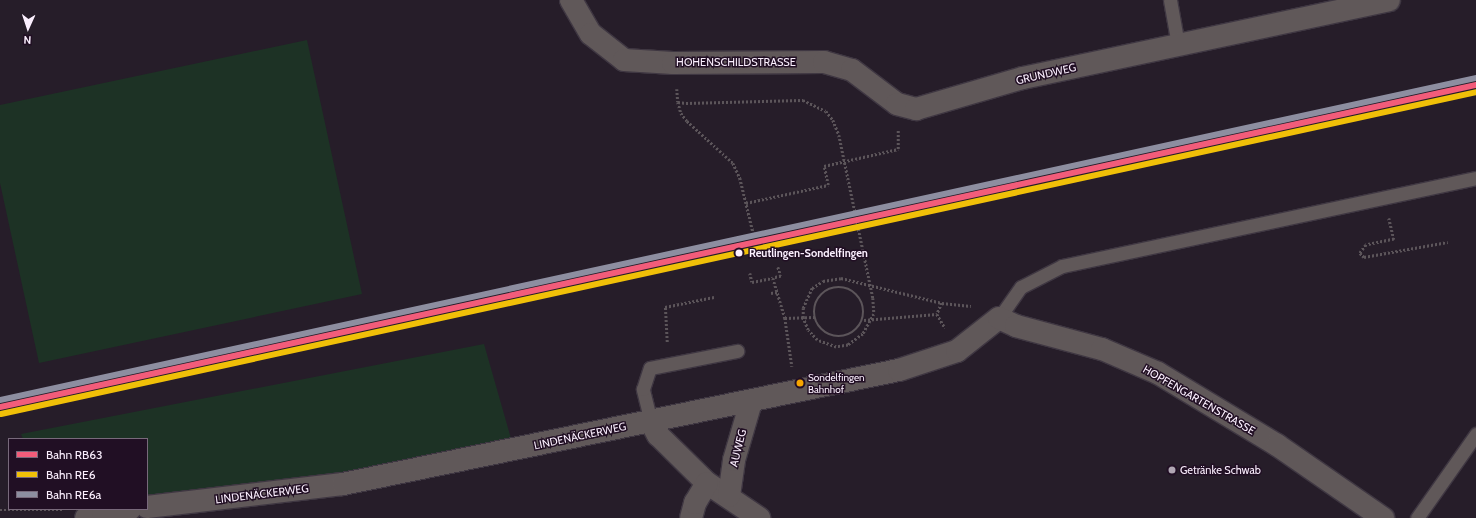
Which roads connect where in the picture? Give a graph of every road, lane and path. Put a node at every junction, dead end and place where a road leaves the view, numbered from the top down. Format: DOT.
graph roads {
  1 [pos="571,0"];
  2 [pos="1170,0"];
  3 [pos="1389,0"];
  4 [pos="1178,45"];
  5 [pos="678,102"];
  6 [pos="688,103"];
  7 [pos="916,109"];
  8 [pos="898,149"];
  9 [pos="1476,178"];
  10 [pos="746,204"];
  11 [pos="754,236"];
  12 [pos="1394,239"];
  13 [pos="1448,242"];
  14 [pos="778,267"];
  15 [pos="750,273"];
  16 [pos="774,278"];
  17 [pos="777,292"];
  18 [pos="771,293"];
  19 [pos="714,296"];
  20 [pos="942,303"];
  21 [pos="937,314"];
  22 [pos="814,317"];
  23 [pos="785,318"];
  24 [pos="999,318"];
  25 [pos="864,320"];
  26 [pos="737,351"];
  27 [pos="668,363"];
  28 [pos="796,392"];
  29 [pos="751,402"];
  30 [pos="650,422"];
  31 [pos="1476,434"];
  32 [pos="707,483"];
  33 [pos="730,496"];
  34 [pos="148,507"];
  35 [pos="0,510"];
  36 [pos="124,510"];
  37 [pos="94,515"];
  38 [pos="691,518"];
  39 [pos="759,518"];
  40 [pos="1383,518"];
  41 [pos="1417,518"];
  1 -- 7 [label="street, HOHENSCHILDSTRASSE"];
  2 -- 4 [label="lane"];
  3 -- 4 [label="street, GRUNDWEG"];
  4 -- 7 [label="street, GRUNDWEG"];
  5 -- 10 [label="path"];
  6 -- 20 [label="path, bridge"];
  8 -- 10 [label="path"];
  9 -- 24 [label="lane"];
  10 -- 11 [label="path"];
  12 -- 13 [label="path"];
  14 -- 16 [label="path"];
  15 -- 16 [label="path"];
  16 -- 17 [label="path"];
  17 -- 18 [label="path"];
  17 -- 23 [label="path"];
  19 -- 27 [label="path"];
  21 -- 25 [label="path"];
  22 -- 23 [label="path"];
  22 -- 25 [label="path"];
  22 -- 25 [label="path"];
  23 -- 28 [label="path"];
  24 -- 28 [label="street, LINDENÄCKERWEG"];
  24 -- 40 [label="street, HOPFENGARTENSTRASSE"];
  26 -- 27 [label="lane"];
  27 -- 30 [label="lane"];
  28 -- 29 [label="street, LINDENÄCKERWEG"];
  29 -- 30 [label="street, LINDENÄCKERWEG"];
  29 -- 33 [label="street, AUWEG"];
  30 -- 32 [label="street"];
  30 -- 34 [label="street, LINDENÄCKERWEG"];
  31 -- 41 [label="lane"];
  32 -- 33 [label="street"];
  32 -- 38 [label="street"];
  33 -- 39 [label="street"];
  35 -- 37 [label="path"];
  36 -- 37 [label="street"];
}
